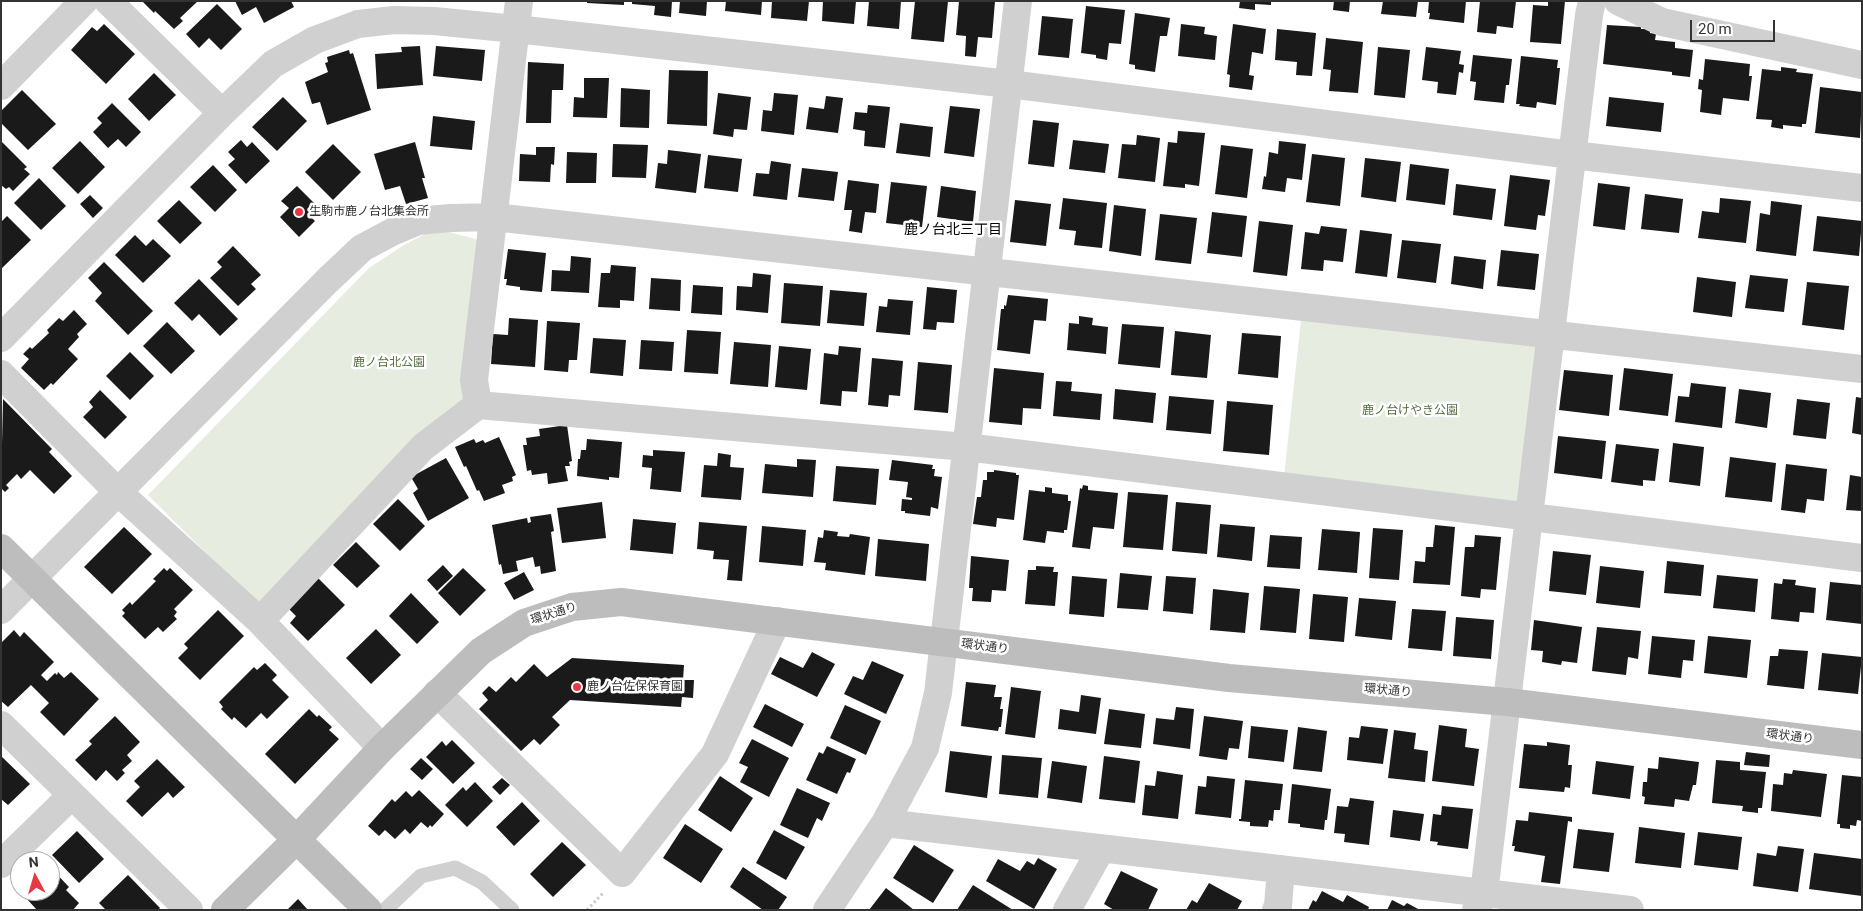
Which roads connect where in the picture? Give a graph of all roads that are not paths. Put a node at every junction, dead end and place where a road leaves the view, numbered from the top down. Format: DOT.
graph roads {
  1 [pos="84,1"];
  2 [pos="108,1"];
  3 [pos="519,1"];
  4 [pos="1018,1"];
  5 [pos="1592,1"];
  6 [pos="1618,1"];
  7 [pos="516,29"];
  8 [pos="1862,65"];
  9 [pos="1009,84"];
  10 [pos="1,86"];
  11 [pos="222,113"];
  12 [pos="1572,155"];
  13 [pos="1862,188"];
  14 [pos="494,217"];
  15 [pos="987,271"];
  16 [pos="1551,336"];
  17 [pos="1,338"];
  18 [pos="1862,369"];
  19 [pos="1,374"];
  20 [pos="478,405"];
  21 [pos="966,446"];
  22 [pos="118,492"];
  23 [pos="1529,516"];
  24 [pos="1,548"];
  25 [pos="1862,558"];
  26 [pos="32,579"];
  27 [pos="1,610"];
  28 [pos="777,620"];
  29 [pos="260,622"];
  30 [pos="944,642"];
  31 [pos="438,693"];
  32 [pos="1507,702"];
  33 [pos="1,725"];
  34 [pos="1862,745"];
  35 [pos="382,748"];
  36 [pos="72,795"];
  37 [pos="885,823"];
  38 [pos="297,839"];
  39 [pos="1101,849"];
  40 [pos="1,864"];
  41 [pos="1281,869"];
  42 [pos="1480,901"];
  43 [pos="188,910"];
  44 [pos="225,910"];
  45 [pos="368,910"];
  46 [pos="385,910"];
  47 [pos="512,910"];
  48 [pos="827,910"];
  49 [pos="1067,910"];
  50 [pos="1276,910"];
  51 [pos="1630,910"];
  1 -- 10 [label="street"];
  2 -- 11 [label="street"];
  3 -- 7 [label="street"];
  4 -- 9 [label="street"];
  5 -- 12 [label="street"];
  6 -- 8 [label="street"];
  7 -- 9 [label="street"];
  7 -- 11 [label="street"];
  7 -- 14 [label="street"];
  9 -- 12 [label="street"];
  9 -- 15 [label="street"];
  11 -- 17 [label="street"];
  12 -- 13 [label="street"];
  12 -- 16 [label="street"];
  14 -- 15 [label="street"];
  14 -- 20 [label="street"];
  14 -- 22 [label="street"];
  15 -- 16 [label="street"];
  15 -- 21 [label="street"];
  16 -- 18 [label="street"];
  16 -- 23 [label="street"];
  19 -- 22 [label="street"];
  20 -- 21 [label="street"];
  20 -- 29 [label="street"];
  21 -- 23 [label="street"];
  21 -- 30 [label="street"];
  22 -- 26 [label="street"];
  22 -- 29 [label="street"];
  23 -- 25 [label="street"];
  23 -- 32 [label="street"];
  24 -- 26 [label="street"];
  26 -- 27 [label="street"];
  26 -- 38 [label="street"];
  28 -- 30 [label="street, 環状通り"];
  28 -- 31 [label="street, 環状通り"];
  28 -- 31 [label="street"];
  29 -- 35 [label="street"];
  30 -- 32 [label="street, 環状通り"];
  30 -- 37 [label="street"];
  31 -- 35 [label="street, 環状通り"];
  32 -- 34 [label="street, 環状通り"];
  32 -- 42 [label="street"];
  33 -- 36 [label="street"];
  35 -- 38 [label="street, 環状通り"];
  36 -- 40 [label="street"];
  36 -- 43 [label="street"];
  37 -- 39 [label="street"];
  37 -- 48 [label="street"];
  38 -- 44 [label="street, 環状通り"];
  38 -- 45 [label="street"];
  39 -- 41 [label="street"];
  39 -- 49 [label="street"];
  41 -- 42 [label="street"];
  41 -- 50 [label="street"];
  42 -- 51 [label="street"];
  46 -- 47 [label="lane"];
}
